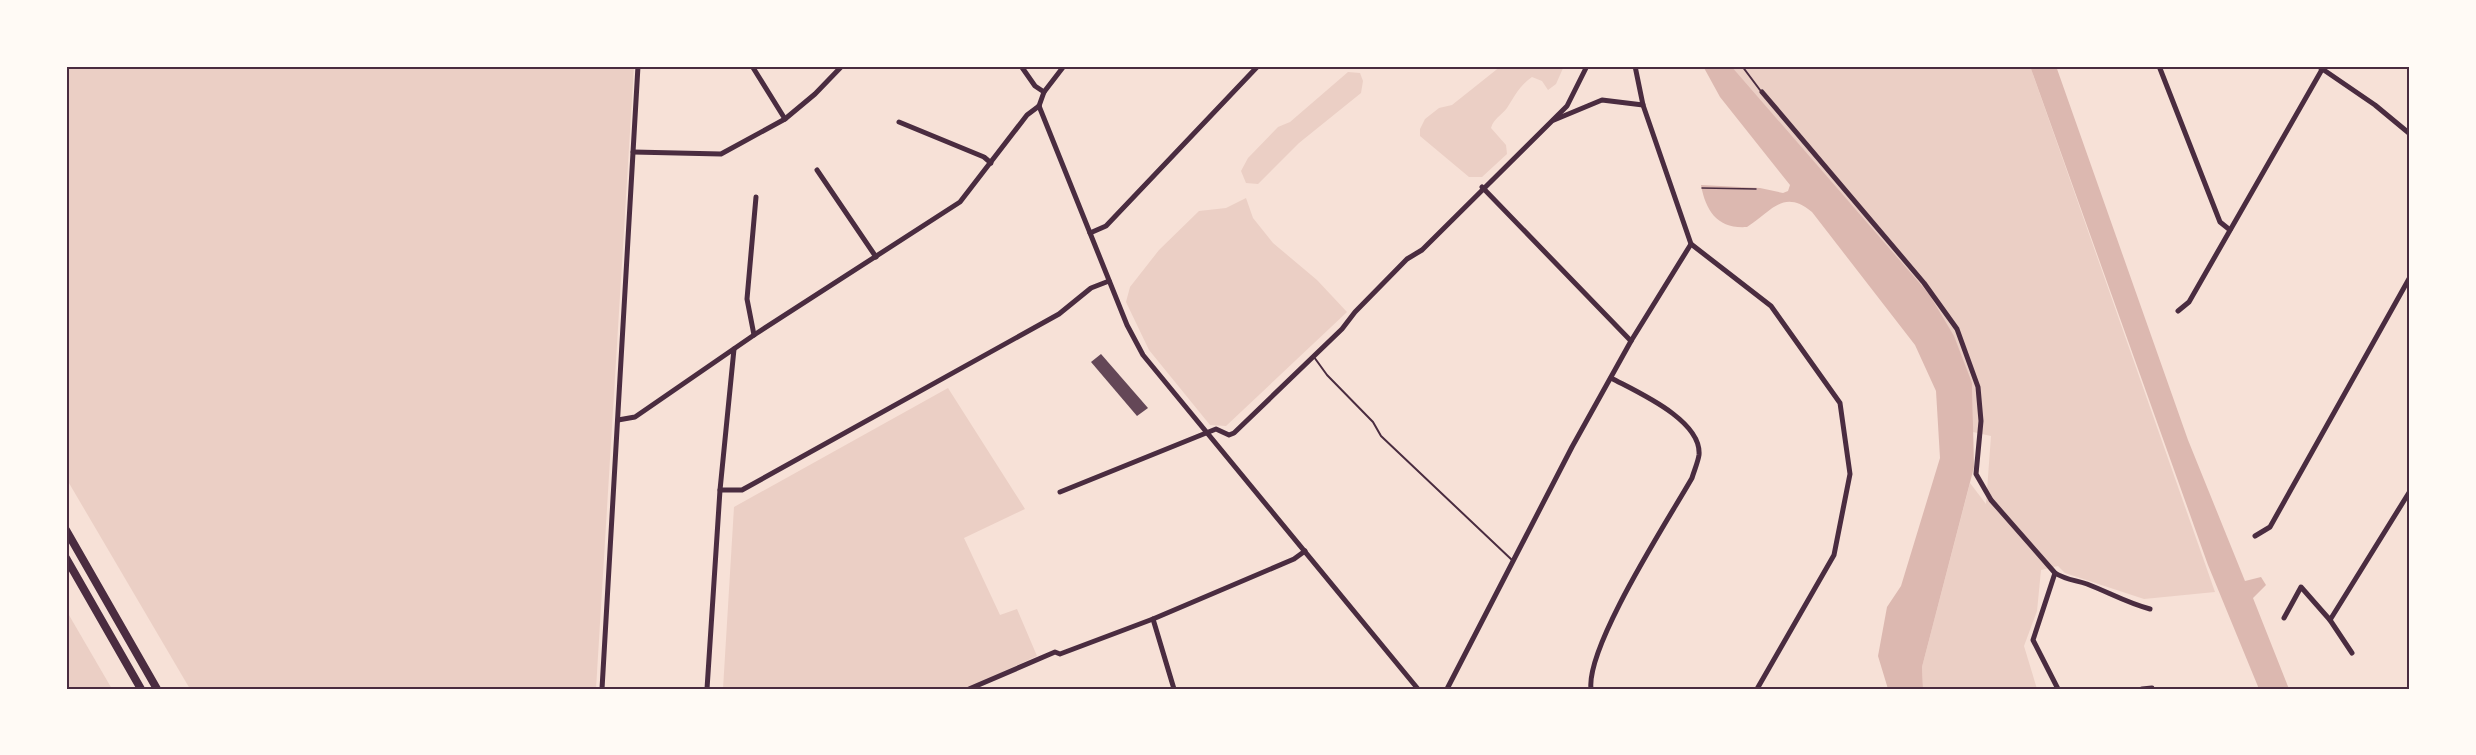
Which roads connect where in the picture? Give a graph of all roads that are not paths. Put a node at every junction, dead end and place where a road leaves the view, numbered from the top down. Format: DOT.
graph roads {
  1 [pos="638,66"];
  2 [pos="752,66"];
  3 [pos="842,66"];
  4 [pos="1021,66"];
  5 [pos="1064,66"];
  6 [pos="1258,66"];
  7 [pos="1587,66"];
  8 [pos="1635,66"];
  9 [pos="1742,66"];
  10 [pos="2159,66"];
  11 [pos="2321,67"];
  12 [pos="1044,92"];
  13 [pos="1762,92"];
  14 [pos="1643,105"];
  15 [pos="1039,106"];
  16 [pos="785,119"];
  17 [pos="899,122"];
  18 [pos="1550,122"];
  19 [pos="2410,134"];
  20 [pos="633,152"];
  21 [pos="991,163"];
  22 [pos="817,170"];
  23 [pos="1482,187"];
  24 [pos="756,197"];
  25 [pos="2230,230"];
  26 [pos="1090,233"];
  27 [pos="1691,244"];
  28 [pos="876,257"];
  29 [pos="2410,277"];
  30 [pos="1109,281"];
  31 [pos="2178,311"];
  32 [pos="754,335"];
  33 [pos="1631,341"];
  34 [pos="734,349"];
  35 [pos="1314,357"];
  36 [pos="1611,378"];
  37 [pos="618,420"];
  38 [pos="1207,433"];
  39 [pos="720,490"];
  40 [pos="2410,491"];
  41 [pos="1060,492"];
  42 [pos="66,530"];
  43 [pos="2255,536"];
  44 [pos="1305,551"];
  45 [pos="66,558"];
  46 [pos="1513,561"];
  47 [pos="2055,573"];
  48 [pos="2150,609"];
  49 [pos="2284,618"];
  50 [pos="1153,619"];
  51 [pos="2330,620"];
  52 [pos="2352,652"];
  53 [pos="2152,688"];
  54 [pos="141,689"];
  55 [pos="157,689"];
  56 [pos="602,689"];
  57 [pos="707,689"];
  58 [pos="969,689"];
  59 [pos="1174,689"];
  60 [pos="1418,689"];
  61 [pos="1447,689"];
  62 [pos="1591,689"];
  63 [pos="1757,689"];
  64 [pos="2058,689"];
  65 [pos="2142,689"];
  1 -- 20 [label="street"];
  2 -- 16 [label="street"];
  3 -- 16 [label="street"];
  4 -- 12 [label="street"];
  5 -- 12 [label="street"];
  6 -- 26 [label="street"];
  7 -- 18 [label="street"];
  8 -- 14 [label="street"];
  9 -- 13 [label="lane"];
  10 -- 25 [label="street"];
  11 -- 19 [label="street"];
  11 -- 25 [label="street"];
  12 -- 15 [label="street"];
  13 -- 47 [label="street"];
  14 -- 18 [label="street"];
  14 -- 27 [label="street"];
  15 -- 21 [label="street"];
  15 -- 26 [label="street"];
  16 -- 20 [label="street"];
  17 -- 21 [label="street"];
  18 -- 23 [label="street"];
  20 -- 37 [label="street"];
  21 -- 28 [label="street"];
  22 -- 28 [label="street"];
  23 -- 33 [label="street"];
  23 -- 35 [label="street"];
  24 -- 32 [label="street"];
  25 -- 31 [label="street"];
  26 -- 30 [label="street"];
  27 -- 33 [label="street"];
  27 -- 63 [label="street"];
  28 -- 32 [label="street"];
  29 -- 43 [label="street"];
  30 -- 38 [label="street"];
  30 -- 39 [label="street"];
  32 -- 34 [label="street"];
  33 -- 36 [label="street"];
  34 -- 37 [label="street"];
  34 -- 39 [label="street"];
  35 -- 38 [label="street"];
  35 -- 46 [label="lane"];
  36 -- 46 [label="street"];
  36 -- 62 [label="street"];
  37 -- 56 [label="street"];
  38 -- 41 [label="street"];
  38 -- 44 [label="street"];
  39 -- 57 [label="street"];
  40 -- 51 [label="street"];
  42 -- 55 [label="highway"];
  44 -- 50 [label="street"];
  44 -- 60 [label="street"];
  45 -- 54 [label="highway"];
  46 -- 61 [label="street"];
  47 -- 48 [label="street"];
  47 -- 64 [label="street"];
  49 -- 51 [label="street"];
  50 -- 58 [label="street"];
  50 -- 59 [label="street"];
  51 -- 52 [label="street"];
  53 -- 65 [label="street"];
}
